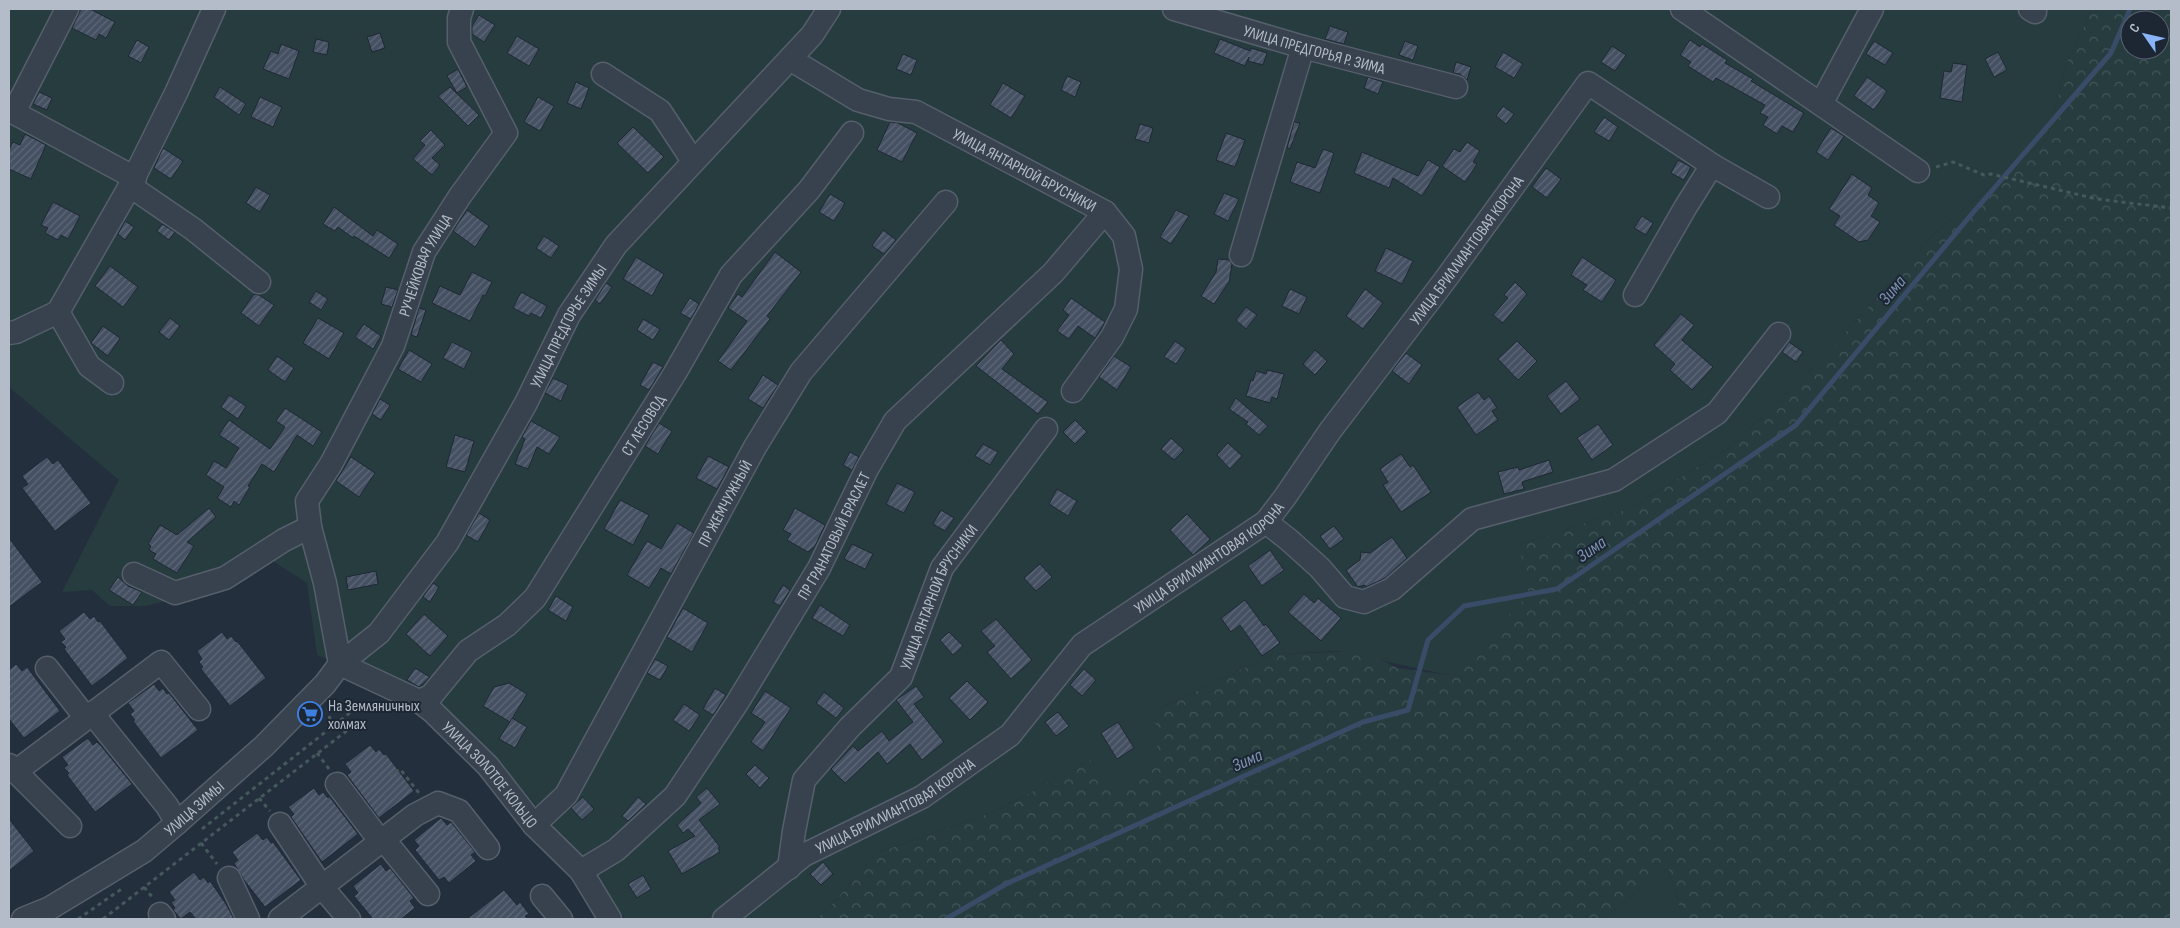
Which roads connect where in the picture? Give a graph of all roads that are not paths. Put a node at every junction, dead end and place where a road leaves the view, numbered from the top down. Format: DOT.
graph roads {
  1 [pos="67,9"];
  2 [pos="214,9"];
  3 [pos="462,9"];
  4 [pos="829,9"];
  5 [pos="1174,9"];
  6 [pos="1682,9"];
  7 [pos="1872,9"];
  8 [pos="1303,47"];
  9 [pos="790,58"];
  10 [pos="603,74"];
  11 [pos="1456,87"];
  12 [pos="1821,104"];
  13 [pos="11,111"];
  14 [pos="852,133"];
  15 [pos="693,161"];
  16 [pos="1712,166"];
  17 [pos="1918,170"];
  18 [pos="132,182"];
  19 [pos="1768,197"];
  20 [pos="946,202"];
  21 [pos="1105,212"];
  22 [pos="1242,255"];
  23 [pos="259,282"];
  24 [pos="1635,295"];
  25 [pos="58,312"];
  26 [pos="9,333"];
  27 [pos="1779,334"];
  28 [pos="112,383"];
  29 [pos="1073,391"];
  30 [pos="1046,429"];
  31 [pos="1266,522"];
  32 [pos="310,527"];
  33 [pos="134,574"];
  34 [pos="340,664"];
  35 [pos="47,668"];
  36 [pos="419,700"];
  37 [pos="199,709"];
  38 [pos="89,715"];
  39 [pos="12,769"];
  40 [pos="337,784"];
  41 [pos="280,824"];
  42 [pos="534,825"];
  43 [pos="70,826"];
  44 [pos="187,828"];
  45 [pos="381,842"];
  46 [pos="488,848"];
  47 [pos="789,868"];
  48 [pos="581,872"];
  49 [pos="229,878"];
  50 [pos="322,887"];
  51 [pos="428,894"];
  52 [pos="542,896"];
  53 [pos="61,912"];
  54 [pos="23,919"];
  55 [pos="248,919"];
  56 [pos="280,919"];
  57 [pos="349,919"];
  58 [pos="560,919"];
  59 [pos="610,919"];
  60 [pos="724,919"];
  1 -- 13 [label="street"];
  2 -- 18 [label="street"];
  3 -- 32 [label="street, РУЧЕЙКОВАЯ УЛИЦА"];
  4 -- 9 [label="street, УЛИЦА ПРЕДГОРЬЕ ЗИМЫ"];
  5 -- 8 [label="street, УЛИЦА ПРЕДГОРЬЯ Р. ЗИМА"];
  6 -- 12 [label="street"];
  7 -- 12 [label="street"];
  8 -- 11 [label="street, УЛИЦА ПРЕДГОРЬЯ Р. ЗИМА"];
  8 -- 22 [label="street"];
  9 -- 15 [label="street, УЛИЦА ПРЕДГОРЬЕ ЗИМЫ"];
  9 -- 21 [label="street, УЛИЦА ЯНТАРНОЙ БРУСНИКИ"];
  10 -- 15 [label="street"];
  12 -- 17 [label="street"];
  13 -- 18 [label="street"];
  14 -- 36 [label="street, СТ ЛЕСОВОД"];
  15 -- 34 [label="street, УЛИЦА ПРЕДГОРЬЕ ЗИМЫ"];
  16 -- 19 [label="street"];
  16 -- 24 [label="street"];
  16 -- 31 [label="street, УЛИЦА БРИЛЛИАНТОВАЯ КОРОНА"];
  18 -- 23 [label="street"];
  18 -- 25 [label="street"];
  20 -- 42 [label="street, ПР ЖЕМЧУЖНЫЙ"];
  21 -- 29 [label="street, УЛИЦА ЯНТАРНОЙ БРУСНИКИ"];
  21 -- 48 [label="street, ПР ГРАНАТОВЫЙ БРАСЛЕТ"];
  25 -- 26 [label="street"];
  25 -- 28 [label="street"];
  27 -- 31 [label="street"];
  30 -- 47 [label="street, УЛИЦА ЯНТАРНОЙ БРУСНИКИ"];
  31 -- 47 [label="street, УЛИЦА БРИЛЛИАНТОВАЯ КОРОНА"];
  32 -- 33 [label="street"];
  32 -- 34 [label="street, РУЧЕЙКОВАЯ УЛИЦА"];
  34 -- 36 [label="street, УЛИЦА ЗОЛОТОЕ КОЛЬЦО"];
  34 -- 44 [label="street, УЛИЦА ЗИМЫ"];
  35 -- 38 [label="street"];
  36 -- 42 [label="street, УЛИЦА ЗОЛОТОЕ КОЛЬЦО"];
  37 -- 38 [label="street"];
  38 -- 39 [label="street"];
  38 -- 44 [label="street"];
  39 -- 43 [label="street"];
  40 -- 45 [label="street"];
  41 -- 50 [label="street"];
  42 -- 48 [label="street, УЛИЦА ЗОЛОТОЕ КОЛЬЦО"];
  44 -- 53 [label="street, УЛИЦА ЗИМЫ"];
  45 -- 46 [label="street"];
  45 -- 50 [label="street"];
  45 -- 51 [label="street"];
  47 -- 60 [label="street, УЛИЦА БРИЛЛИАНТОВАЯ КОРОНА"];
  48 -- 59 [label="street, УЛИЦА ЗОЛОТОЕ КОЛЬЦО"];
  49 -- 55 [label="street"];
  50 -- 56 [label="street"];
  50 -- 57 [label="street"];
  52 -- 58 [label="street"];
  53 -- 54 [label="street, УЛИЦА ЗИМЫ"];
}
